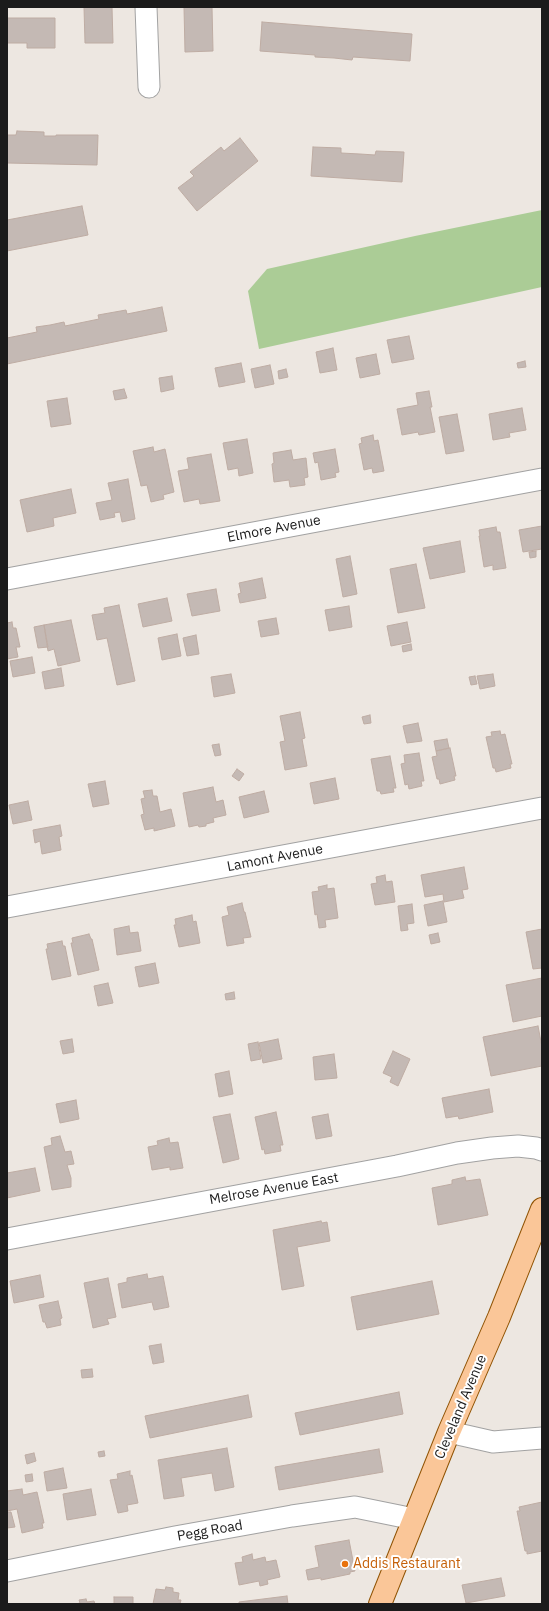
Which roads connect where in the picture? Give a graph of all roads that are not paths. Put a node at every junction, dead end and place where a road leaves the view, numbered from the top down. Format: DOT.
graph roads {
  1 [pos="146,7"];
  2 [pos="149,87"];
  3 [pos="542,479"];
  4 [pos="7,579"];
  5 [pos="542,808"];
  6 [pos="7,907"];
  7 [pos="542,1150"];
  8 [pos="542,1209"];
  9 [pos="7,1239"];
  10 [pos="449,1432"];
  11 [pos="542,1438"];
  12 [pos="414,1519"];
  13 [pos="7,1570"];
  14 [pos="380,1604"];
  1 -- 2 [label="street"];
  3 -- 4 [label="street, Elmore Avenue"];
  5 -- 6 [label="street, Lamont Avenue"];
  7 -- 9 [label="street, Melrose Avenue East"];
  8 -- 10 [label="main road, Cleveland Avenue"];
  10 -- 11 [label="street"];
  10 -- 12 [label="main road, Cleveland Avenue"];
  12 -- 13 [label="street, Pegg Road"];
  12 -- 14 [label="main road, Cleveland Avenue"];
}
